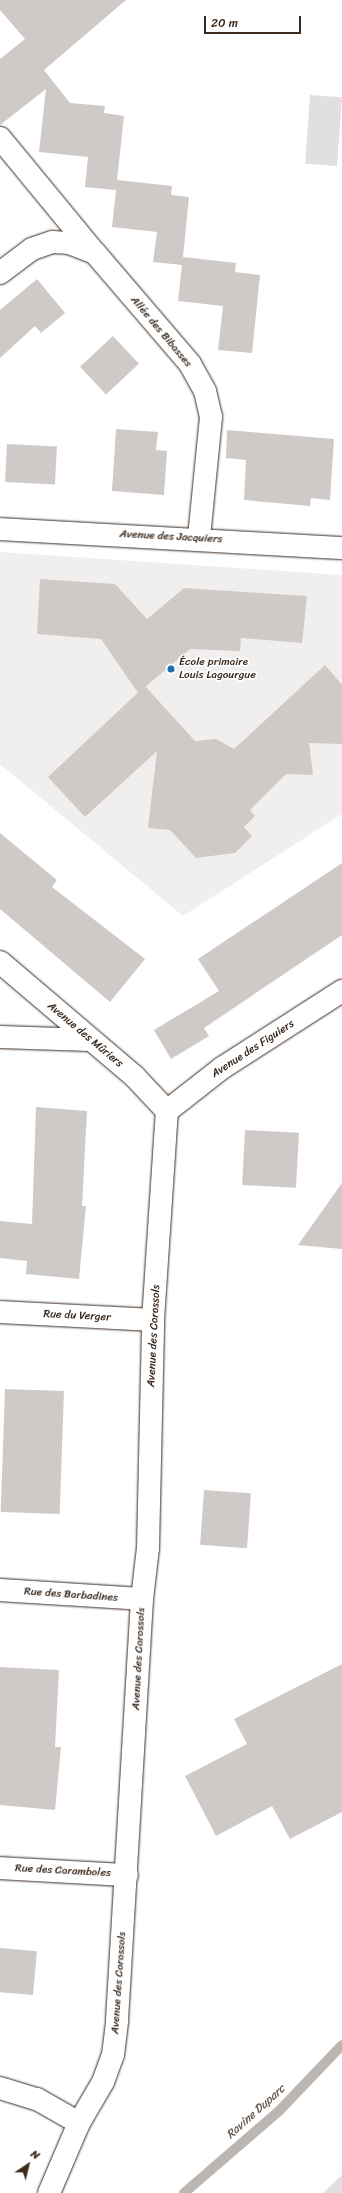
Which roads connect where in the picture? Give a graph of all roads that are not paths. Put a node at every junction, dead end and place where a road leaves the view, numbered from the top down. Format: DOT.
graph roads {
  1 [pos="0,138"];
  2 [pos="95,254"];
  3 [pos="0,273"];
  4 [pos="0,529"];
  5 [pos="198,538"];
  6 [pos="342,548"];
  7 [pos="0,962"];
  8 [pos="342,991"];
  9 [pos="0,1036"];
  10 [pos="90,1040"];
  11 [pos="167,1111"];
  12 [pos="0,1312"];
  13 [pos="153,1320"];
  14 [pos="0,1590"];
  15 [pos="142,1599"];
  16 [pos="0,1868"];
  17 [pos="127,1875"];
  18 [pos="0,2088"];
  19 [pos="79,2123"];
  20 [pos="49,2193"];
  1 -- 2 [label="street, Allée des Bibasses"];
  2 -- 3 [label="street, Allée des Bibasses"];
  2 -- 5 [label="street, Allée des Bibasses"];
  4 -- 5 [label="street, Avenue des Jacquiers"];
  5 -- 6 [label="street, Avenue des Jacquiers"];
  7 -- 10 [label="street, Avenue des Mûriers"];
  8 -- 11 [label="street, Avenue des Figuiers"];
  9 -- 10 [label="street"];
  10 -- 11 [label="street, Avenue des Mûriers"];
  11 -- 13 [label="street, Avenue des Corossols"];
  12 -- 13 [label="street, Rue du Verger"];
  13 -- 15 [label="street, Avenue des Corossols"];
  14 -- 15 [label="street, Rue des Barbadines"];
  15 -- 17 [label="street, Avenue des Corossols"];
  16 -- 17 [label="street, Rue des Caramboles"];
  17 -- 19 [label="street, Avenue des Corossols"];
  18 -- 19 [label="street"];
  19 -- 20 [label="street, Avenue des Corossols"];
}
